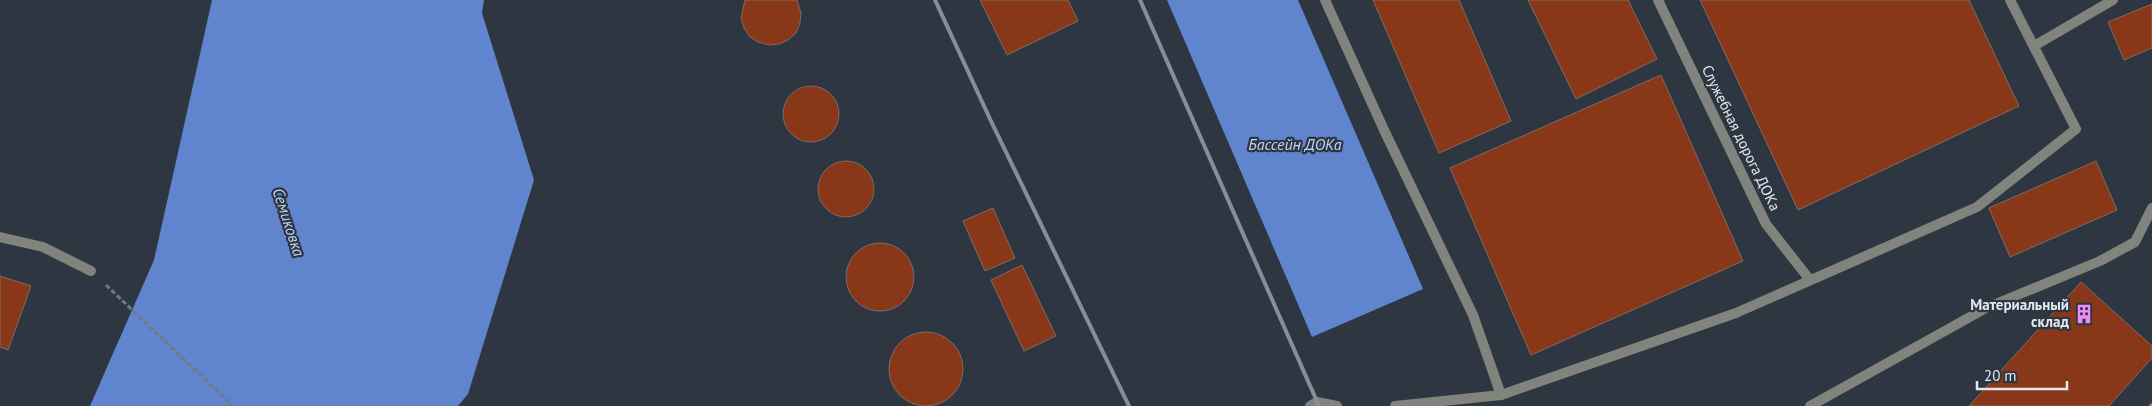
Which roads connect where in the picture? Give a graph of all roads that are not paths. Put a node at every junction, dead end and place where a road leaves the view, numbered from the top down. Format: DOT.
graph roads {
  1 [pos="1325,0"];
  2 [pos="1658,0"];
  3 [pos="2010,0"];
  4 [pos="2113,0"];
  5 [pos="2034,46"];
  6 [pos="2152,208"];
  7 [pos="0,237"];
  8 [pos="91,271"];
  9 [pos="1810,280"];
  10 [pos="1501,395"];
  11 [pos="1310,406"];
  12 [pos="1337,406"];
  13 [pos="1395,406"];
  14 [pos="1810,406"];
  1 -- 10 [label="lane"];
  2 -- 9 [label="lane, Служебная дорога ДОКа"];
  3 -- 5 [label="lane"];
  4 -- 5 [label="lane"];
  5 -- 9 [label="lane"];
  6 -- 14 [label="lane"];
  7 -- 8 [label="lane"];
  9 -- 10 [label="lane"];
  10 -- 13 [label="lane"];
  11 -- 12 [label="lane"];
}
